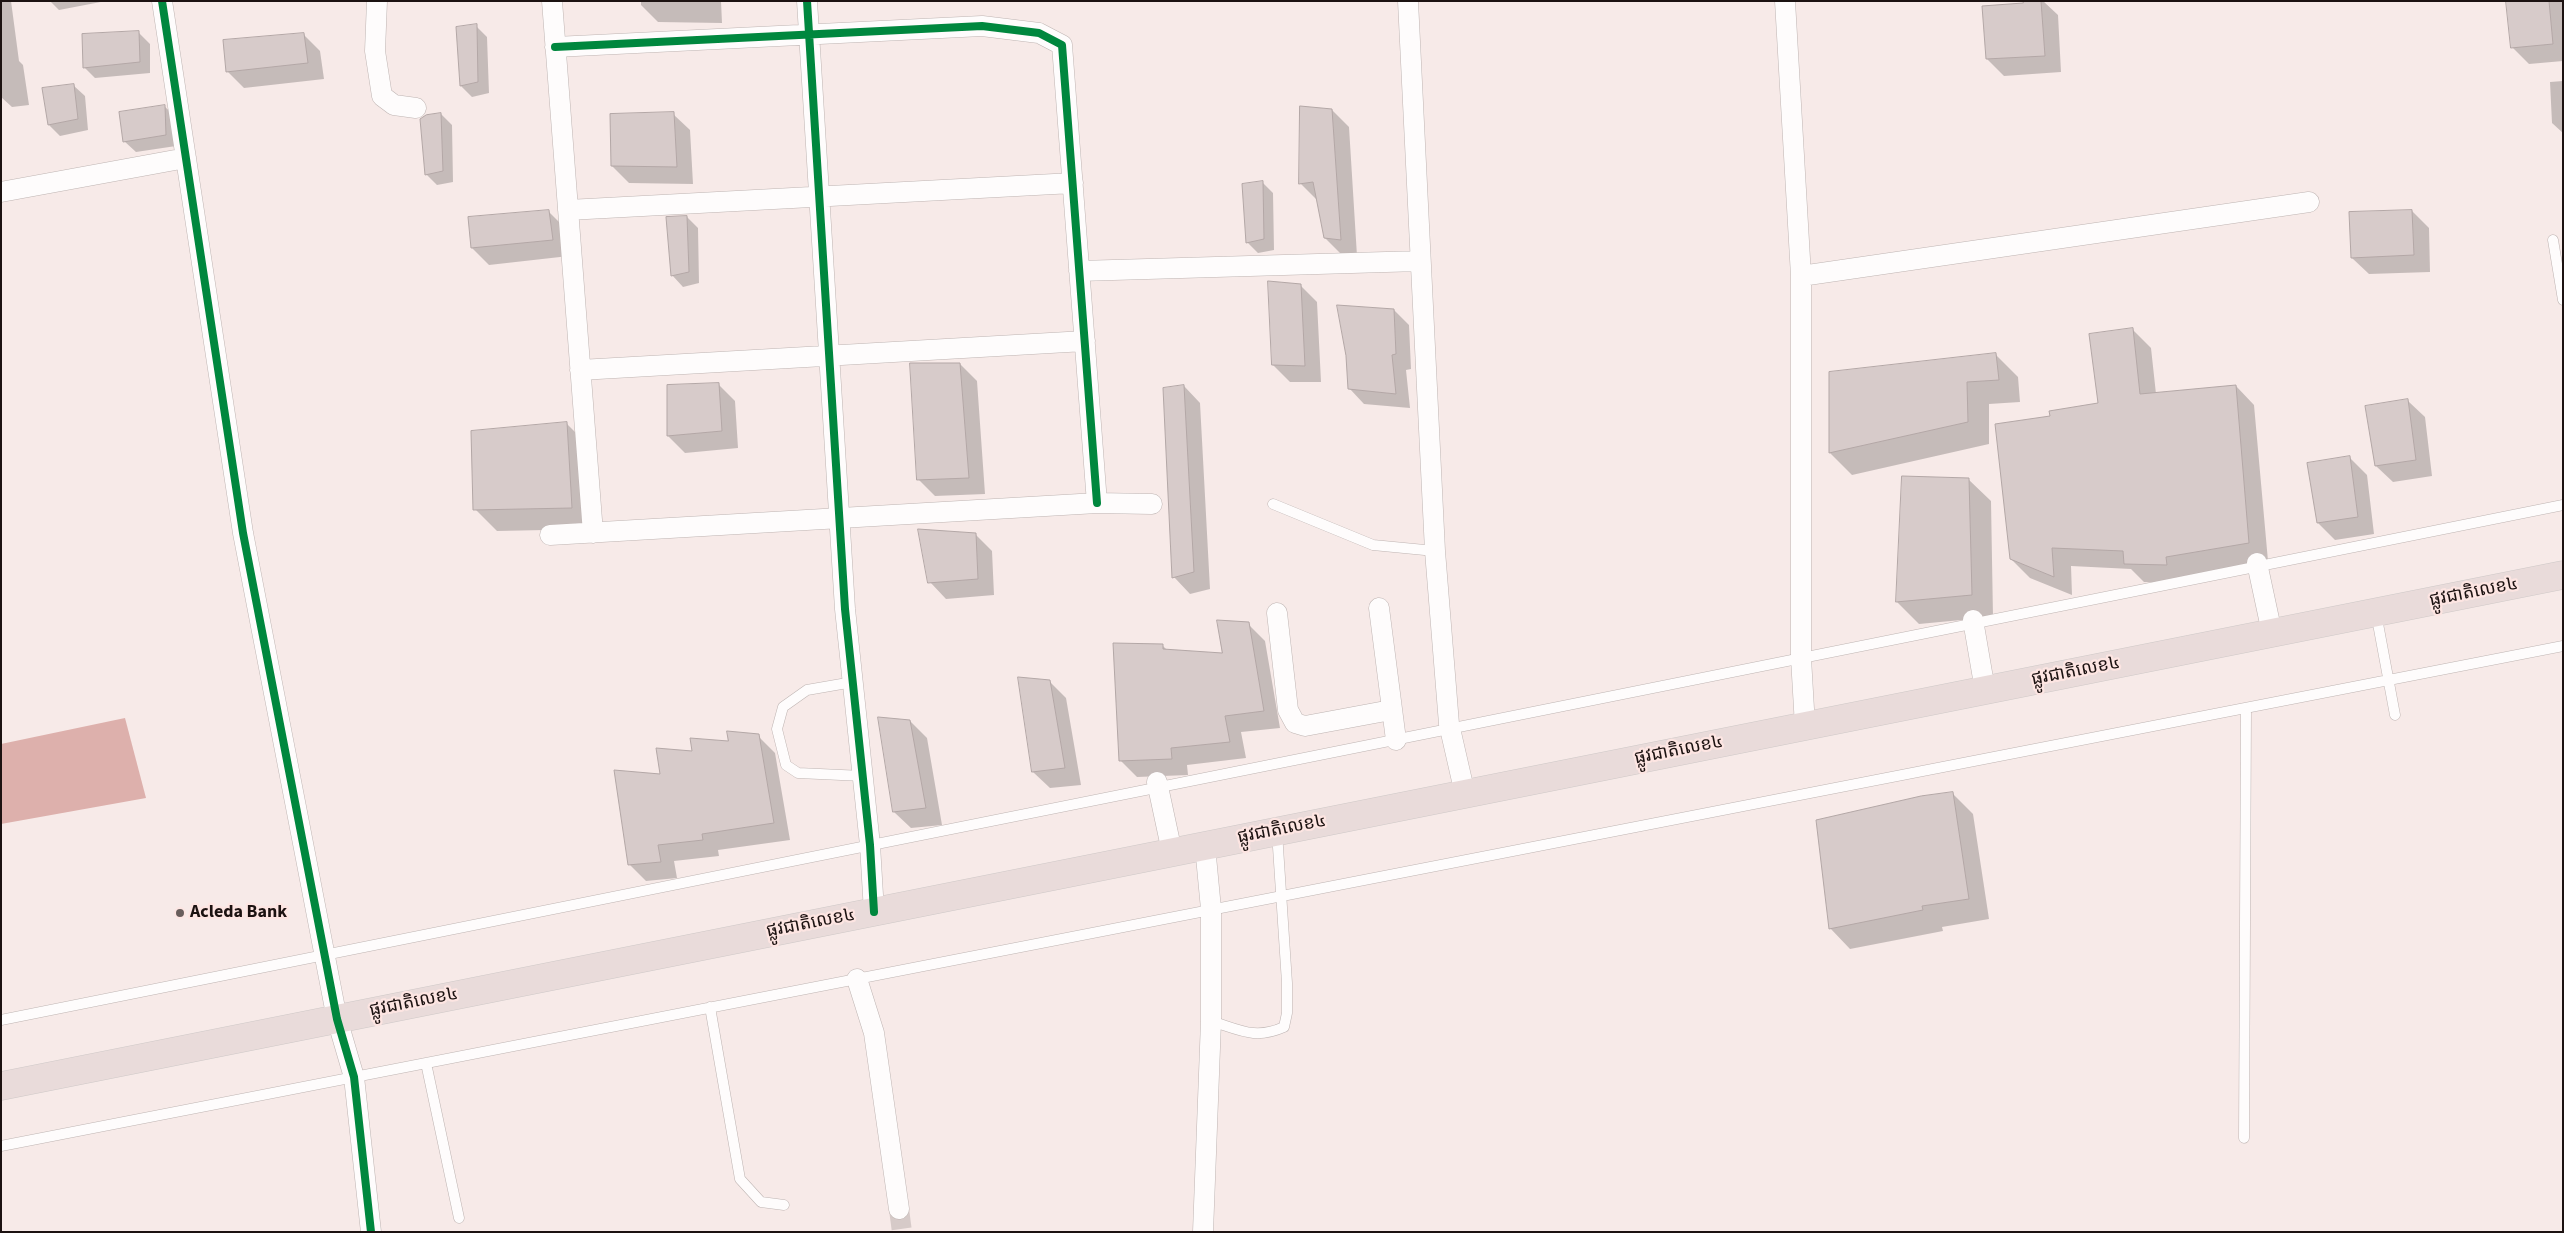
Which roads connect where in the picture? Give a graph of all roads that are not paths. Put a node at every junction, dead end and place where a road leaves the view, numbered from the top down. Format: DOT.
graph roads {
  1 [pos="162,1"];
  2 [pos="377,1"];
  3 [pos="552,1"];
  4 [pos="807,1"];
  5 [pos="1408,1"];
  6 [pos="1785,1"];
  7 [pos="809,34"];
  8 [pos="555,47"];
  9 [pos="416,108"];
  10 [pos="186,158"];
  11 [pos="1073,183"];
  12 [pos="1,192"];
  13 [pos="818,196"];
  14 [pos="2309,202"];
  15 [pos="568,210"];
  16 [pos="2553,240"];
  17 [pos="1420,262"];
  18 [pos="1080,271"];
  19 [pos="1801,276"];
  20 [pos="2563,300"];
  21 [pos="1085,341"];
  22 [pos="829,356"];
  23 [pos="580,370"];
  24 [pos="1097,503"];
  25 [pos="1152,504"];
  26 [pos="1273,504"];
  27 [pos="2563,505"];
  28 [pos="840,518"];
  29 [pos="593,533"];
  30 [pos="550,535"];
  31 [pos="1435,551"];
  32 [pos="2258,565"];
  33 [pos="2563,575"];
  34 [pos="1379,608"];
  35 [pos="2376,612"];
  36 [pos="1277,613"];
  37 [pos="1974,622"];
  38 [pos="2272,633"];
  39 [pos="2563,646"];
  40 [pos="1801,658"];
  41 [pos="2388,680"];
  42 [pos="853,682"];
  43 [pos="1985,690"];
  44 [pos="2246,708"];
  45 [pos="1391,710"];
  46 [pos="2395,715"];
  47 [pos="1805,726"];
  48 [pos="1450,728"];
  49 [pos="1396,740"];
  50 [pos="863,776"];
  51 [pos="1158,784"];
  52 [pos="1465,794"];
  53 [pos="1277,831"];
  54 [pos="870,845"];
  55 [pos="1205,846"];
  56 [pos="1172,852"];
  57 [pos="1282,896"];
  58 [pos="1211,909"];
  59 [pos="874,912"];
  60 [pos="325,954"];
  61 [pos="856,979"];
  62 [pos="710,1007"];
  63 [pos="337,1019"];
  64 [pos="1,1020"];
  65 [pos="1211,1021"];
  66 [pos="426,1063"];
  67 [pos="354,1077"];
  68 [pos="1,1086"];
  69 [pos="2244,1138"];
  70 [pos="1,1146"];
  71 [pos="784,1205"];
  72 [pos="899,1209"];
  73 [pos="459,1218"];
  74 [pos="371,1232"];
  75 [pos="1203,1232"];
  1 -- 10 [label="street"];
  2 -- 9 [label="street"];
  3 -- 8 [label="street"];
  4 -- 7 [label="street"];
  5 -- 17 [label="street"];
  6 -- 19 [label="street"];
  7 -- 8 [label="street"];
  7 -- 11 [label="street"];
  7 -- 13 [label="street"];
  8 -- 15 [label="street"];
  10 -- 12 [label="street"];
  10 -- 60 [label="street"];
  11 -- 13 [label="street"];
  11 -- 18 [label="street"];
  13 -- 15 [label="street"];
  13 -- 22 [label="street"];
  14 -- 19 [label="street"];
  15 -- 23 [label="street"];
  16 -- 20 [label="lane"];
  17 -- 18 [label="street"];
  17 -- 31 [label="street"];
  18 -- 21 [label="street"];
  19 -- 40 [label="street"];
  21 -- 22 [label="street"];
  21 -- 24 [label="street"];
  22 -- 23 [label="street"];
  22 -- 28 [label="street"];
  23 -- 29 [label="street"];
  24 -- 25 [label="street"];
  24 -- 28 [label="street"];
  26 -- 31 [label="lane"];
  27 -- 32 [label="lane"];
  28 -- 29 [label="street"];
  28 -- 42 [label="street"];
  29 -- 30 [label="street"];
  31 -- 48 [label="street"];
  32 -- 37 [label="lane"];
  32 -- 38 [label="street"];
  33 -- 35 [label="highway, ផ្លូវជាតិលេខ៤"];
  34 -- 45 [label="street"];
  35 -- 38 [label="highway, ផ្លូវជាតិលេខ៤"];
  35 -- 41 [label="lane"];
  36 -- 45 [label="street"];
  37 -- 40 [label="lane"];
  37 -- 43 [label="street"];
  38 -- 43 [label="highway, ផ្លូវជាតិលេខ៤"];
  39 -- 41 [label="lane"];
  40 -- 47 [label="street"];
  40 -- 48 [label="lane"];
  41 -- 44 [label="lane"];
  41 -- 46 [label="lane"];
  42 -- 50 [label="street"];
  42 -- 50 [label="lane"];
  43 -- 47 [label="highway, ផ្លូវជាតិលេខ៤"];
  44 -- 57 [label="lane"];
  44 -- 69 [label="lane"];
  45 -- 49 [label="street"];
  47 -- 52 [label="highway, ផ្លូវជាតិលេខ៤"];
  48 -- 49 [label="lane"];
  48 -- 52 [label="street"];
  49 -- 51 [label="lane"];
  50 -- 54 [label="street"];
  51 -- 54 [label="lane"];
  51 -- 56 [label="street"];
  52 -- 53 [label="highway, ផ្លូវជាតិលេខ៤"];
  53 -- 55 [label="highway, ផ្លូវជាតិលេខ៤"];
  53 -- 57 [label="lane"];
  54 -- 59 [label="street"];
  54 -- 60 [label="lane"];
  55 -- 56 [label="highway, ផ្លូវជាតិលេខ៤"];
  55 -- 58 [label="street"];
  56 -- 59 [label="highway, ផ្លូវជាតិលេខ៤"];
  57 -- 58 [label="lane"];
  57 -- 65 [label="lane"];
  58 -- 61 [label="lane"];
  58 -- 65 [label="street"];
  59 -- 63 [label="highway, ផ្លូវជាតិលេខ៤"];
  60 -- 63 [label="street"];
  60 -- 64 [label="lane"];
  61 -- 62 [label="lane"];
  61 -- 72 [label="street"];
  62 -- 66 [label="lane"];
  62 -- 71 [label="lane"];
  63 -- 67 [label="street"];
  63 -- 68 [label="highway, ផ្លូវជាតិលេខ៤"];
  65 -- 75 [label="street"];
  66 -- 67 [label="lane"];
  66 -- 73 [label="lane"];
  67 -- 70 [label="lane"];
  67 -- 74 [label="street"];
}
